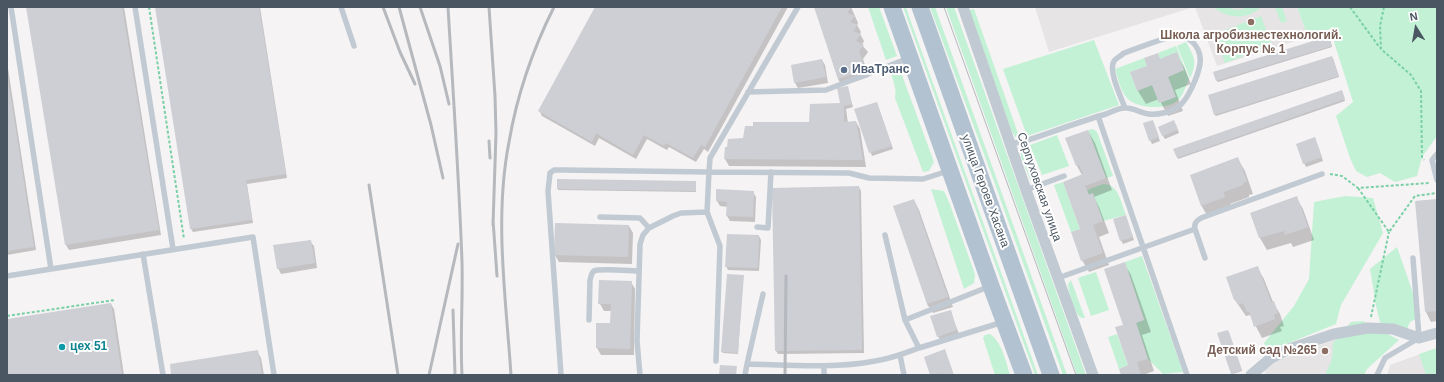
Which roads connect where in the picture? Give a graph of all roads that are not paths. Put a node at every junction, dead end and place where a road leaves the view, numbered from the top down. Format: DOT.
graph roads {
  1 [pos="11,7"];
  2 [pos="135,7"];
  3 [pos="341,7"];
  4 [pos="798,7"];
  5 [pos="892,7"];
  6 [pos="920,7"];
  7 [pos="963,7"];
  8 [pos="354,46"];
  9 [pos="911,57"];
  10 [pos="748,92"];
  11 [pos="1125,108"];
  12 [pos="1098,116"];
  13 [pos="1010,144"];
  14 [pos="1437,154"];
  15 [pos="951,170"];
  16 [pos="709,172"];
  17 [pos="771,172"];
  18 [pos="1322,174"];
  19 [pos="1064,176"];
  20 [pos="1437,180"];
  21 [pos="1026,190"];
  22 [pos="708,212"];
  23 [pos="600,217"];
  24 [pos="756,227"];
  25 [pos="650,228"];
  26 [pos="1195,229"];
  27 [pos="885,235"];
  28 [pos="1144,247"];
  29 [pos="172,249"];
  30 [pos="143,254"];
  31 [pos="1205,258"];
  32 [pos="1413,258"];
  33 [pos="51,269"];
  34 [pos="639,271"];
  35 [pos="7,276"];
  36 [pos="1058,278"];
  37 [pos="990,286"];
  38 [pos="763,294"];
  39 [pos="589,320"];
  40 [pos="906,320"];
  41 [pos="1005,321"];
  42 [pos="1437,333"];
  43 [pos="1419,338"];
  44 [pos="919,348"];
  45 [pos="900,355"];
  46 [pos="716,361"];
  47 [pos="747,364"];
  48 [pos="824,366"];
  49 [pos="163,375"];
  50 [pos="274,375"];
  51 [pos="561,375"];
  52 [pos="640,375"];
  53 [pos="745,375"];
  54 [pos="824,375"];
  55 [pos="904,375"];
  56 [pos="1024,375"];
  57 [pos="1051,375"];
  58 [pos="1093,375"];
  59 [pos="1187,375"];
  60 [pos="1251,375"];
  61 [pos="1377,375"];
  1 -- 33 [label="lane"];
  2 -- 29 [label="lane"];
  3 -- 8 [label="lane"];
  4 -- 10 [label="lane"];
  5 -- 9 [label="main road, улица Героев Хасана"];
  6 -- 57 [label="main road, улица Героев Хасана"];
  7 -- 13 [label="street, Серпуховская улица"];
  9 -- 10 [label="lane"];
  9 -- 15 [label="main road, улица Героев Хасана"];
  10 -- 16 [label="lane"];
  11 -- 11 [label="lane"];
  11 -- 12 [label="lane"];
  12 -- 13 [label="lane"];
  12 -- 28 [label="lane"];
  13 -- 21 [label="street, Серпуховская улица"];
  14 -- 20 [label="lane"];
  15 -- 17 [label="lane"];
  15 -- 37 [label="main road, улица Героев Хасана"];
  16 -- 17 [label="lane"];
  16 -- 22 [label="lane"];
  16 -- 51 [label="lane"];
  17 -- 24 [label="lane"];
  18 -- 26 [label="lane"];
  19 -- 21 [label="lane"];
  21 -- 36 [label="street, Серпуховская улица"];
  22 -- 25 [label="lane"];
  22 -- 46 [label="lane"];
  23 -- 25 [label="lane"];
  25 -- 34 [label="lane"];
  26 -- 28 [label="lane"];
  26 -- 31 [label="lane"];
  27 -- 40 [label="lane"];
  28 -- 36 [label="lane"];
  28 -- 59 [label="lane"];
  29 -- 30 [label="lane"];
  29 -- 50 [label="lane"];
  30 -- 33 [label="lane"];
  30 -- 49 [label="lane"];
  32 -- 43 [label="lane"];
  33 -- 35 [label="lane"];
  34 -- 39 [label="lane"];
  34 -- 52 [label="lane"];
  36 -- 58 [label="street, Серпуховская улица"];
  37 -- 40 [label="lane"];
  37 -- 41 [label="main road, улица Героев Хасана"];
  38 -- 47 [label="lane"];
  40 -- 44 [label="lane"];
  41 -- 44 [label="lane"];
  41 -- 56 [label="main road, улица Героев Хасана"];
  42 -- 43 [label="street"];
  43 -- 60 [label="street"];
  43 -- 61 [label="lane"];
  44 -- 45 [label="lane"];
  45 -- 48 [label="lane"];
  45 -- 55 [label="lane"];
  47 -- 48 [label="lane"];
  47 -- 53 [label="lane"];
  48 -- 54 [label="lane"];
}
